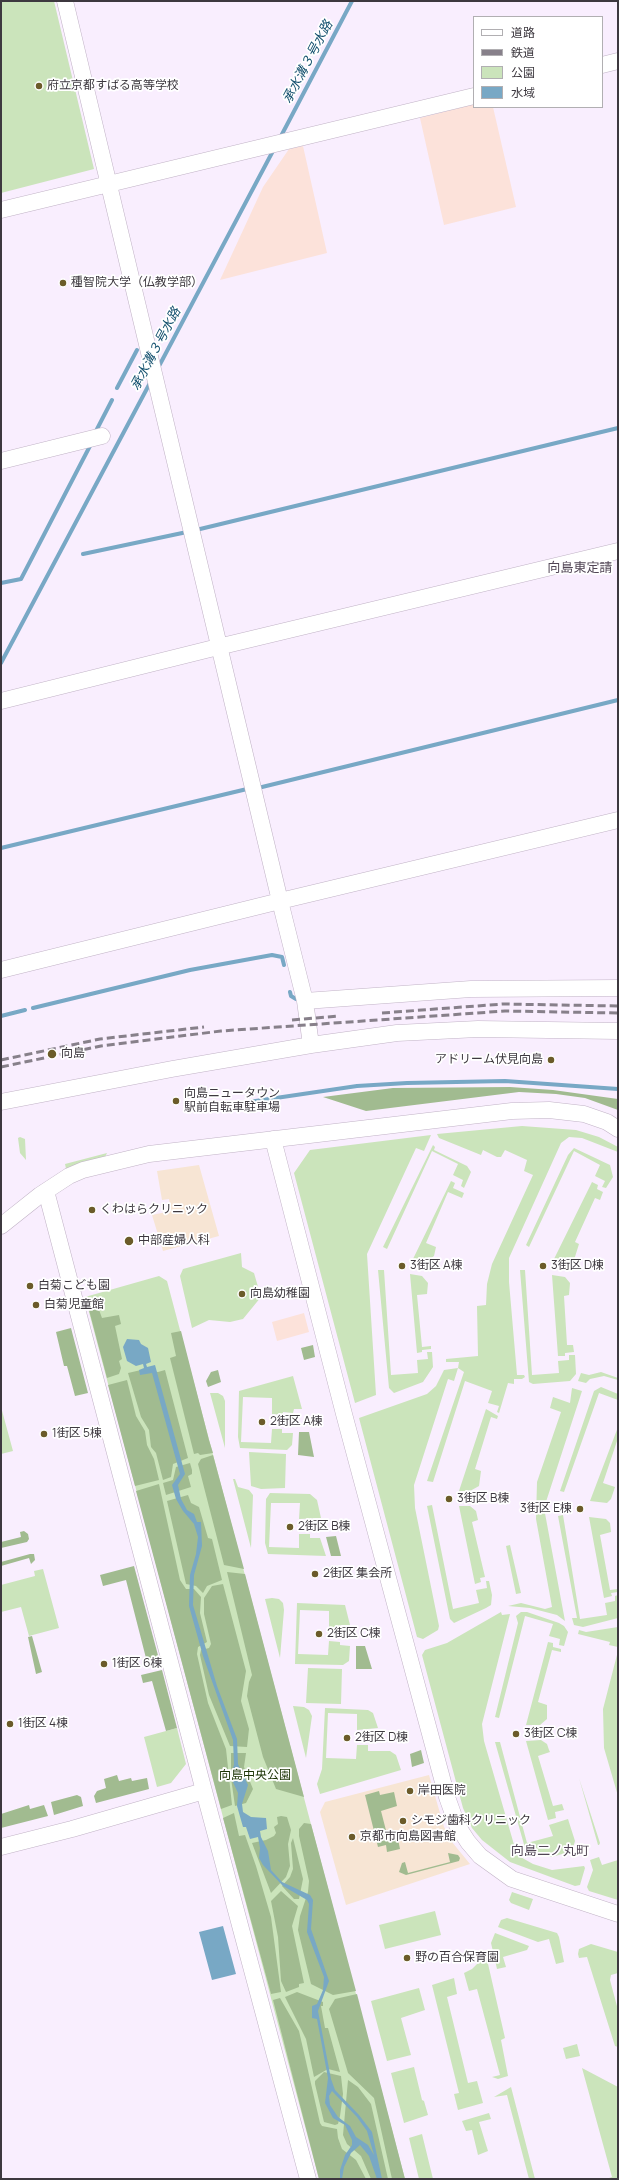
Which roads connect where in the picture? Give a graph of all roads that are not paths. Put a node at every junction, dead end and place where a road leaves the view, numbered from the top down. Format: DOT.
graph roads {
  1 [pos="65,1"];
  2 [pos="618,61"];
  3 [pos="603,65"];
  4 [pos="473,96"];
  5 [pos="108,184"];
  6 [pos="1,210"];
  7 [pos="102,436"];
  8 [pos="1,461"];
  9 [pos="618,551"];
  10 [pos="218,647"];
  11 [pos="1,701"];
  12 [pos="618,820"];
  13 [pos="280,902"];
  14 [pos="1,970"];
  15 [pos="618,988"];
  16 [pos="305,1001"];
  17 [pos="618,1031"];
  18 [pos="311,1045"];
  19 [pos="1,1102"];
  20 [pos="618,1129"];
  21 [pos="273,1140"];
  22 [pos="46,1191"];
  23 [pos="1,1226"];
  24 [pos="204,1791"];
  25 [pos="1,1847"];
  26 [pos="618,1914"];
  27 [pos="308,2179"];
  1 -- 5 [label="street"];
  2 -- 3 [label="street"];
  4 -- 5 [label="street"];
  5 -- 6 [label="street"];
  5 -- 10 [label="street"];
  7 -- 8 [label="street"];
  9 -- 10 [label="street"];
  10 -- 11 [label="street"];
  10 -- 13 [label="street"];
  12 -- 13 [label="street"];
  13 -- 14 [label="street"];
  13 -- 16 [label="street"];
  15 -- 16 [label="street"];
  16 -- 18 [label="street"];
  17 -- 18 [label="street"];
  18 -- 19 [label="street"];
  20 -- 21 [label="street"];
  21 -- 22 [label="street"];
  21 -- 26 [label="street"];
  22 -- 23 [label="street"];
  22 -- 24 [label="street"];
  24 -- 25 [label="street"];
  24 -- 27 [label="street"];
}
